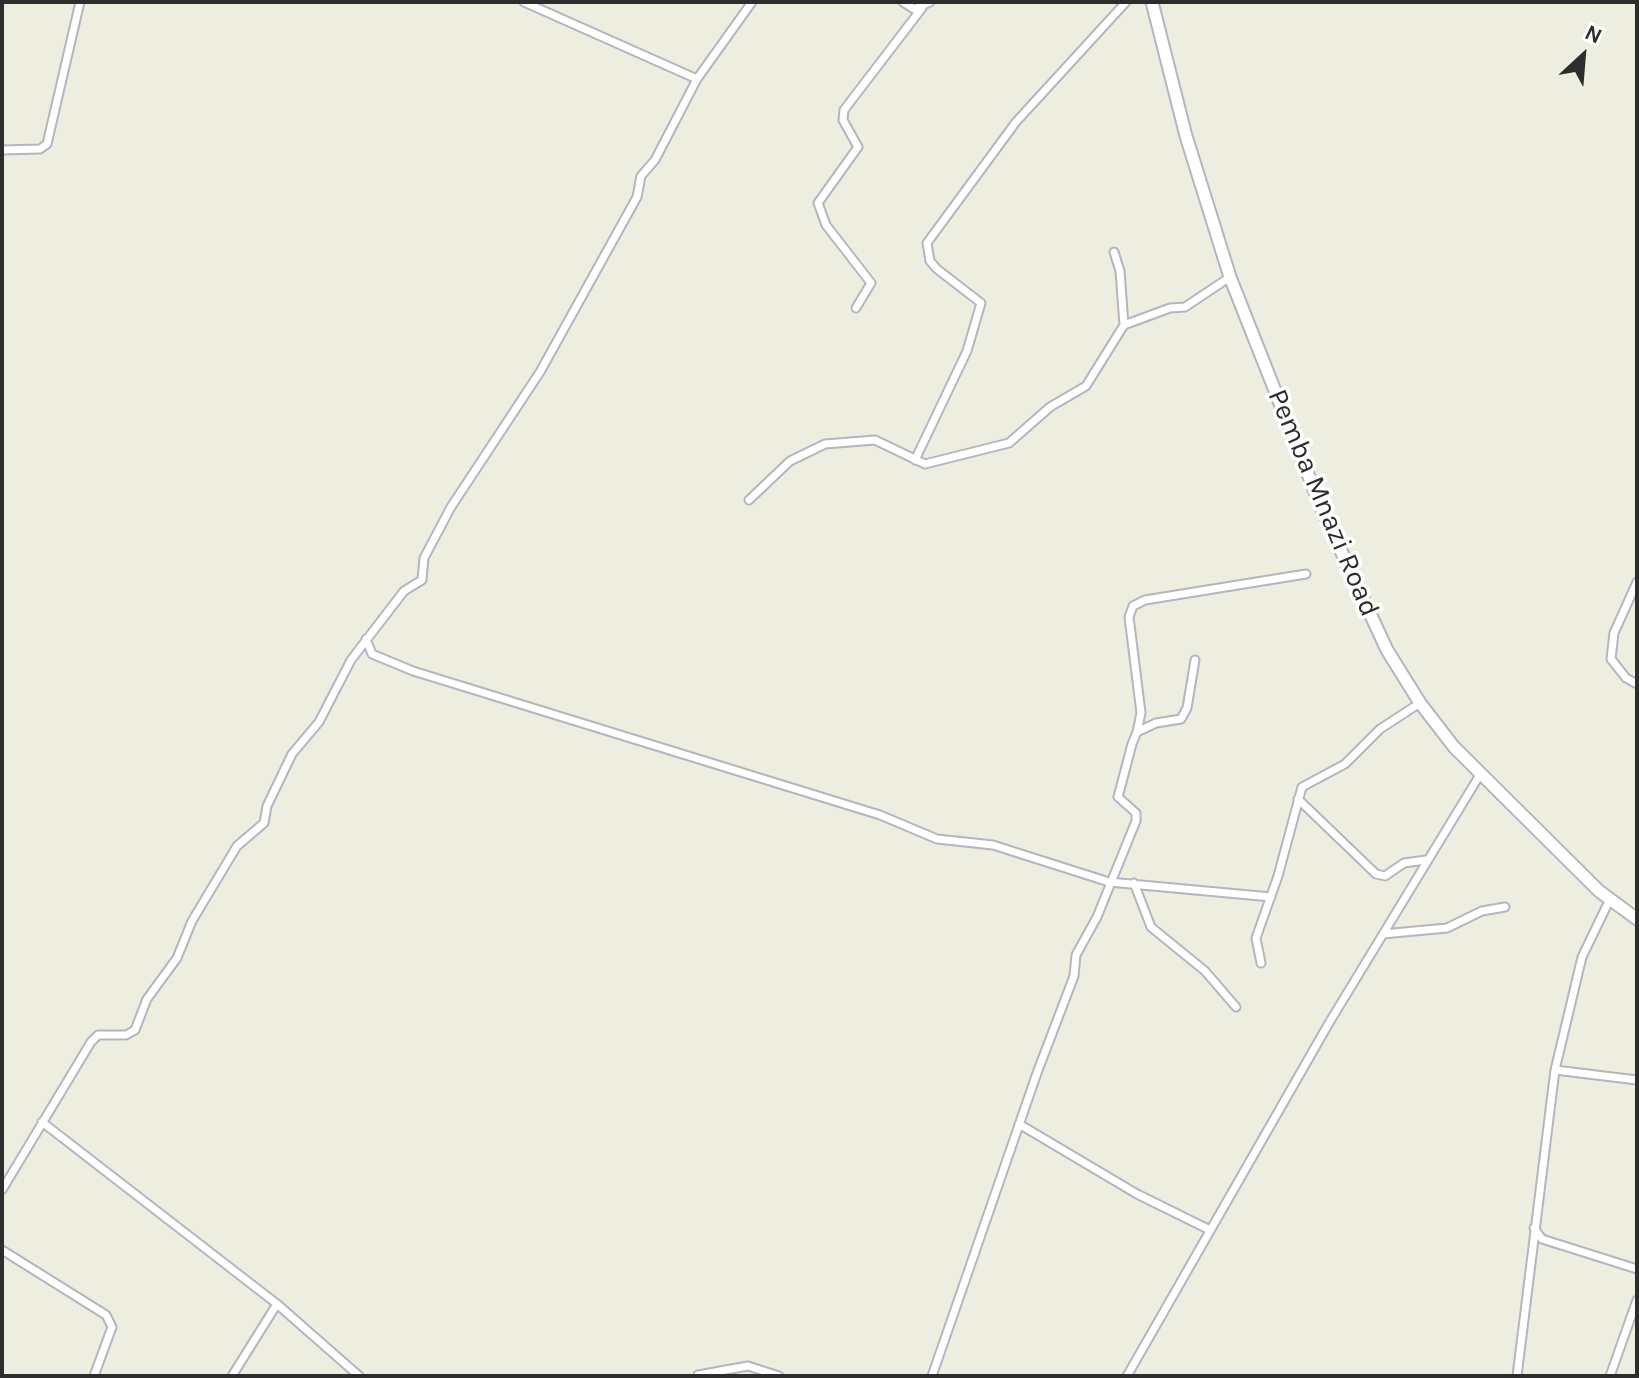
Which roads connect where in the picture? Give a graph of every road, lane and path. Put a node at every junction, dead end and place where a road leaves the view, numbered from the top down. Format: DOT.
graph roads {
  1 [pos="80,2"];
  2 [pos="524,2"];
  3 [pos="752,2"];
  4 [pos="903,2"];
  5 [pos="930,2"];
  6 [pos="1126,2"];
  7 [pos="1152,2"];
  8 [pos="922,8"];
  9 [pos="697,79"];
  10 [pos="2,150"];
  11 [pos="1114,252"];
  12 [pos="1230,277"];
  13 [pos="856,308"];
  14 [pos="1124,325"];
  15 [pos="915,460"];
  16 [pos="749,500"];
  17 [pos="1306,574"];
  18 [pos="1637,582"];
  19 [pos="366,639"];
  20 [pos="1195,660"];
  21 [pos="1637,684"];
  22 [pos="1420,703"];
  23 [pos="1137,732"];
  24 [pos="1481,773"];
  25 [pos="1298,799"];
  26 [pos="1426,860"];
  27 [pos="1109,882"];
  28 [pos="1134,883"];
  29 [pos="1271,897"];
  30 [pos="1610,899"];
  31 [pos="1505,907"];
  32 [pos="1637,919"];
  33 [pos="1383,934"];
  34 [pos="1261,963"];
  35 [pos="1236,1007"];
  36 [pos="1555,1070"];
  37 [pos="1637,1080"];
  38 [pos="42,1122"];
  39 [pos="1019,1124"];
  40 [pos="2,1190"];
  41 [pos="1534,1227"];
  42 [pos="1210,1230"];
  43 [pos="2,1250"];
  44 [pos="1637,1269"];
  45 [pos="1637,1300"];
  46 [pos="277,1304"];
  47 [pos="698,1375"];
  48 [pos="94,1376"];
  49 [pos="232,1376"];
  50 [pos="359,1376"];
  51 [pos="779,1376"];
  52 [pos="932,1376"];
  53 [pos="1127,1376"];
  54 [pos="1517,1376"];
  55 [pos="1610,1376"];
  1 -- 10 [label="street"];
  2 -- 9 [label="street"];
  3 -- 9 [label="street"];
  4 -- 8 [label="street"];
  5 -- 8 [label="street"];
  6 -- 15 [label="street"];
  7 -- 12 [label="main road, Pemba Mnazi Road"];
  8 -- 13 [label="street"];
  9 -- 19 [label="street"];
  11 -- 14 [label="street"];
  12 -- 14 [label="street"];
  12 -- 22 [label="main road, Pemba Mnazi Road"];
  14 -- 15 [label="street"];
  15 -- 16 [label="street"];
  17 -- 23 [label="street"];
  18 -- 21 [label="street"];
  19 -- 27 [label="street"];
  19 -- 38 [label="street"];
  20 -- 23 [label="street"];
  22 -- 24 [label="main road, Pemba Mnazi Road"];
  22 -- 25 [label="street"];
  23 -- 27 [label="street"];
  24 -- 26 [label="street"];
  24 -- 30 [label="main road, Pemba Mnazi Road"];
  25 -- 26 [label="street"];
  25 -- 29 [label="street"];
  26 -- 33 [label="street"];
  27 -- 28 [label="street"];
  27 -- 39 [label="street"];
  28 -- 29 [label="street"];
  28 -- 35 [label="street"];
  29 -- 34 [label="street"];
  30 -- 32 [label="main road, Pemba Mnazi Road"];
  30 -- 36 [label="street"];
  31 -- 33 [label="street"];
  33 -- 42 [label="street"];
  36 -- 37 [label="street"];
  36 -- 41 [label="street"];
  38 -- 40 [label="street"];
  38 -- 46 [label="street"];
  39 -- 42 [label="street"];
  39 -- 52 [label="street"];
  41 -- 44 [label="street"];
  41 -- 54 [label="street"];
  42 -- 53 [label="street"];
  43 -- 48 [label="street"];
  45 -- 55 [label="street"];
  46 -- 49 [label="street"];
  46 -- 50 [label="street"];
  47 -- 51 [label="street"];
}
